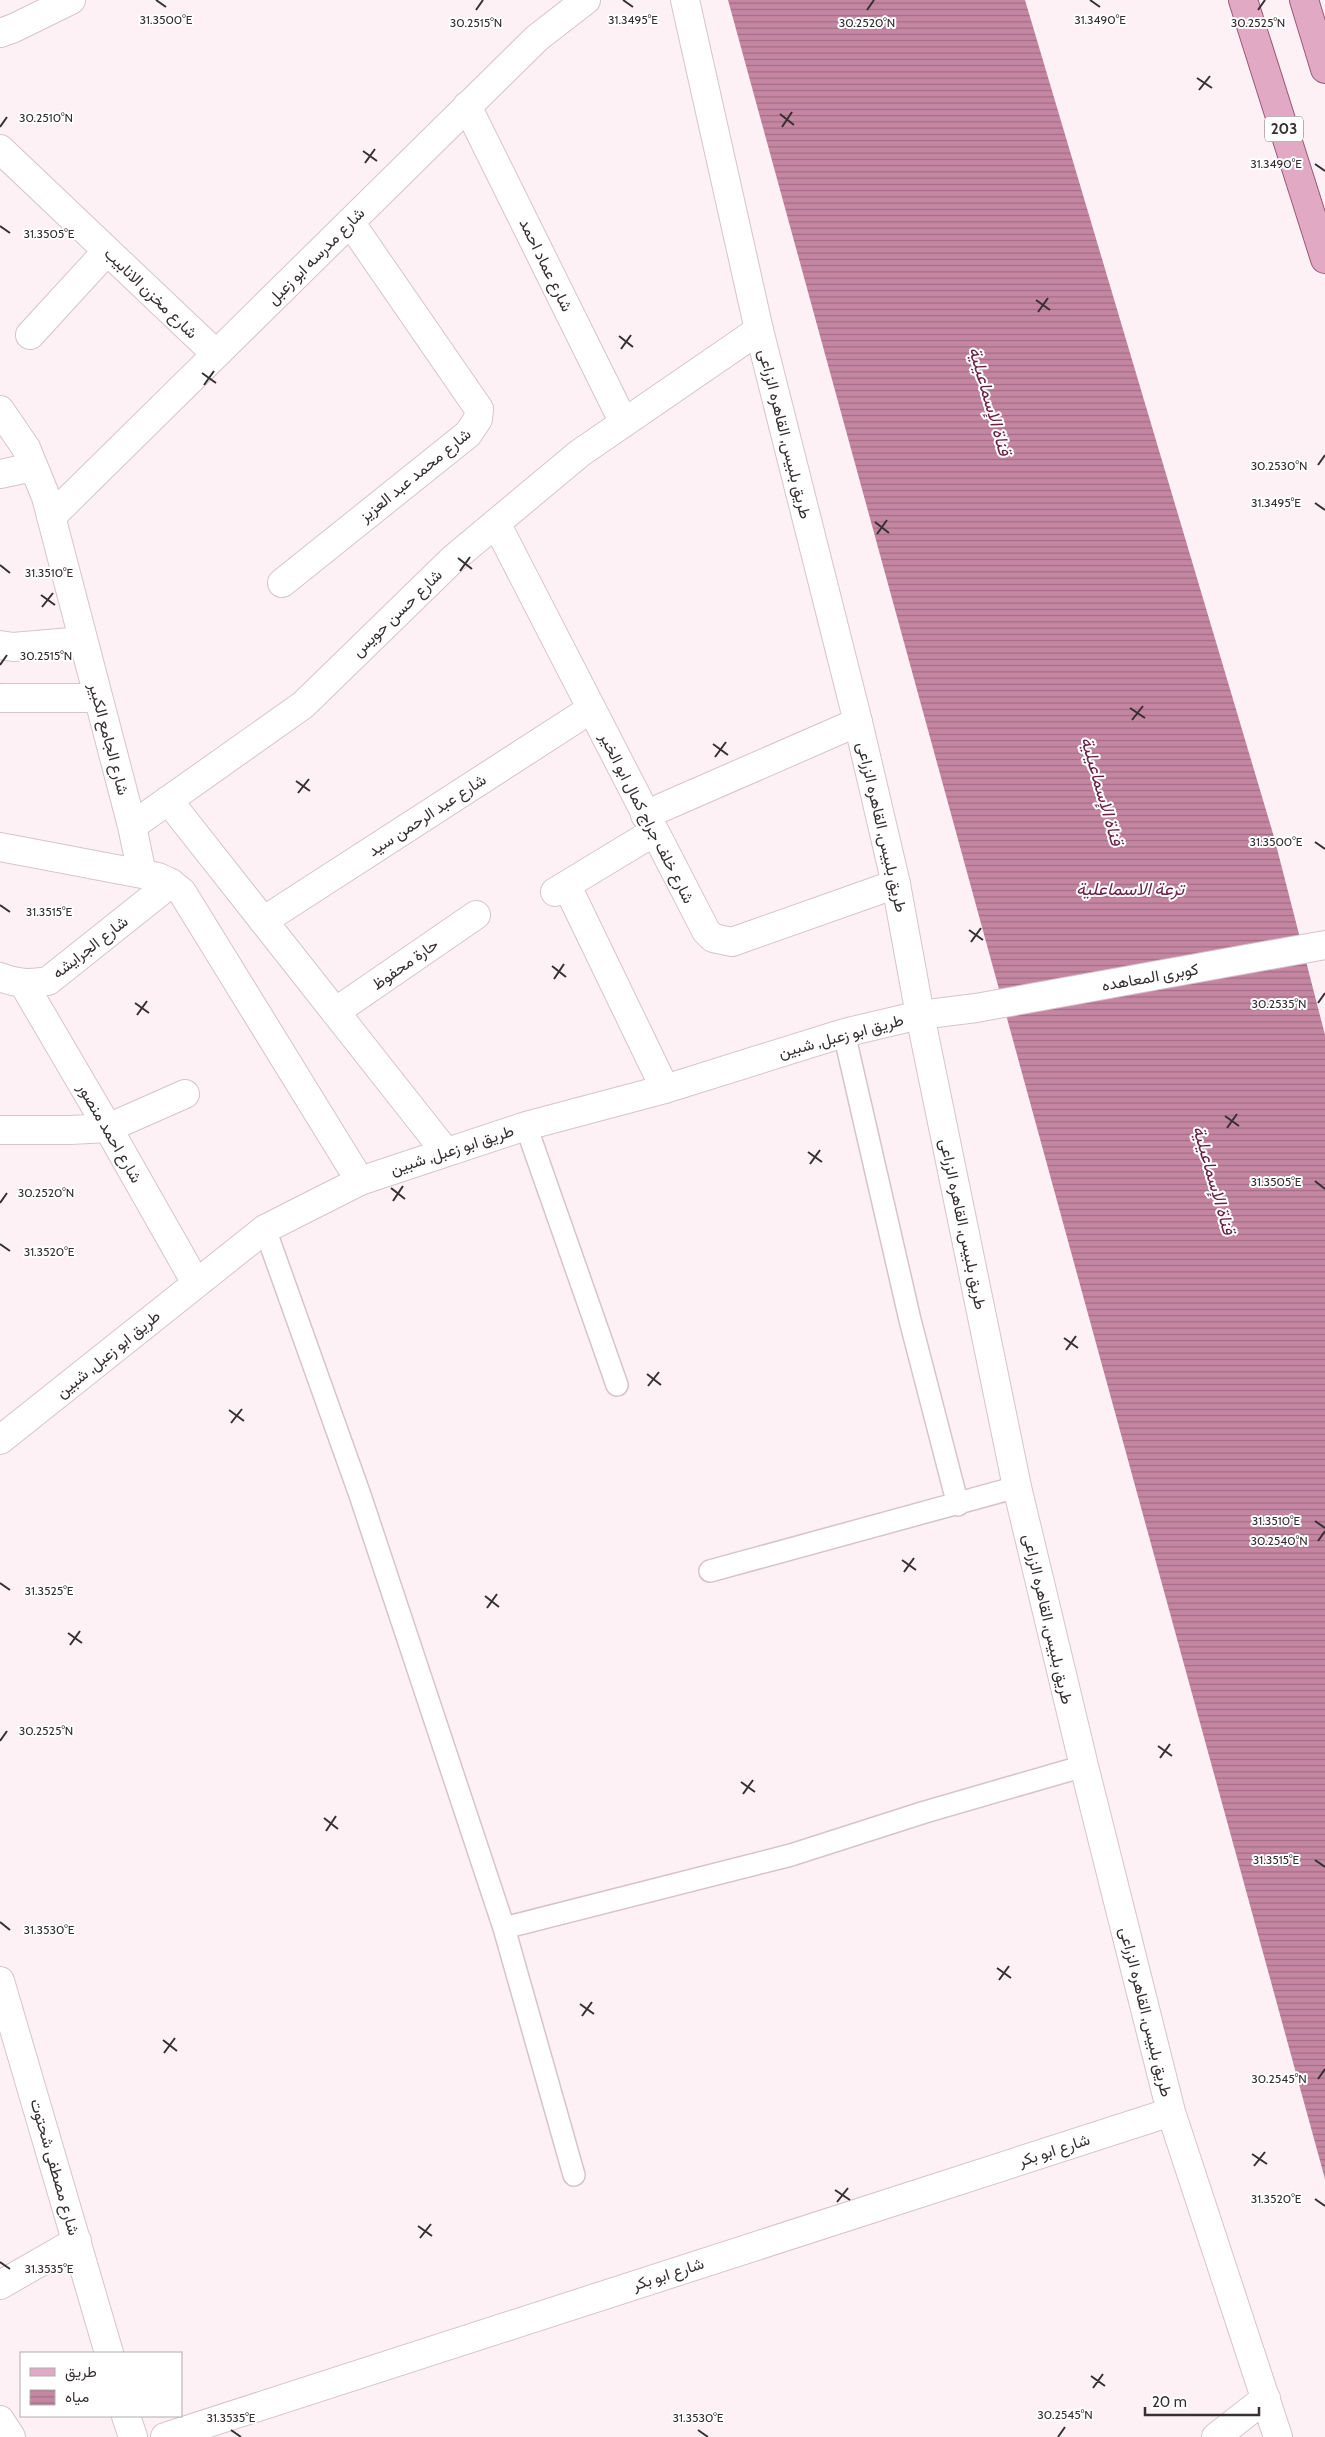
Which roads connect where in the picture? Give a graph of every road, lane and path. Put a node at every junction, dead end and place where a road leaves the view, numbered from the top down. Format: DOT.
graph roads {
  1 [pos="71,0"];
  2 [pos="685,0"];
  3 [pos="1243,0"];
  4 [pos="1304,0"];
  5 [pos="570,5"];
  6 [pos="0,33"];
  7 [pos="1325,69"];
  8 [pos="467,106"];
  9 [pos="0,149"];
  10 [pos="350,222"];
  11 [pos="107,251"];
  12 [pos="1325,259"];
  13 [pos="759,330"];
  14 [pos="30,335"];
  15 [pos="216,354"];
  16 [pos="0,410"];
  17 [pos="624,423"];
  18 [pos="33,467"];
  19 [pos="0,474"];
  20 [pos="51,517"];
  21 [pos="496,523"];
  22 [pos="282,583"];
  23 [pos="84,641"];
  24 [pos="0,645"];
  25 [pos="2,698"];
  26 [pos="98,698"];
  27 [pos="591,709"];
  28 [pos="858,722"];
  29 [pos="168,800"];
  30 [pos="650,823"];
  31 [pos="132,826"];
  32 [pos="0,847"];
  33 [pos="142,874"];
  34 [pos="171,883"];
  35 [pos="896,884"];
  36 [pos="476,915"];
  37 [pos="263,921"];
  38 [pos="1325,945"];
  39 [pos="11,980"];
  40 [pos="976,1008"];
  41 [pos="335,1012"];
  42 [pos="920,1015"];
  43 [pos="844,1033"];
  44 [pos="665,1089"];
  45 [pos="185,1094"];
  46 [pos="526,1126"];
  47 [pos="108,1128"];
  48 [pos="0,1130"];
  49 [pos="445,1151"];
  50 [pos="360,1181"];
  51 [pos="265,1229"];
  52 [pos="196,1284"];
  53 [pos="618,1385"];
  54 [pos="0,1440"];
  55 [pos="1017,1487"];
  56 [pos="958,1505"];
  57 [pos="710,1571"];
  58 [pos="1084,1766"];
  59 [pos="504,1928"];
  60 [pos="0,1981"];
  61 [pos="7,2026"];
  62 [pos="1171,2112"];
  63 [pos="574,2175"];
  64 [pos="77,2241"];
  65 [pos="2,2279"];
  66 [pos="109,2352"];
  67 [pos="1266,2398"];
  68 [pos="126,2417"];
  69 [pos="0,2420"];
  70 [pos="11,2437"];
  71 [pos="132,2437"];
  72 [pos="165,2437"];
  73 [pos="1216,2437"];
  74 [pos="1278,2437"];
  1 -- 6 [label="street"];
  2 -- 13 [label="street, طريق بلبيس, القاهره الزراعى"];
  3 -- 12 [label="main road, 203"];
  4 -- 7 [label="main road"];
  5 -- 8 [label="street, شارع مدرسه ابو زعبل"];
  8 -- 10 [label="street, شارع مدرسه ابو زعبل"];
  8 -- 17 [label="street, شارع عماد احمد"];
  9 -- 11 [label="street, شارع مخزن الانابيب"];
  10 -- 15 [label="street, شارع مدرسه ابو زعبل"];
  10 -- 22 [label="street, شارع محمد عبد العزيز"];
  11 -- 14 [label="street"];
  11 -- 15 [label="street, شارع مخزن الانابيب"];
  13 -- 17 [label="street, شارع حسن حويس"];
  13 -- 28 [label="street, طريق بلبيس, القاهره الزراعى"];
  15 -- 20 [label="street, شارع مدرسه ابو زعبل"];
  16 -- 18 [label="street, شارع الجامع الكبير"];
  17 -- 21 [label="street, شارع حسن حويس"];
  18 -- 19 [label="street"];
  18 -- 20 [label="street, شارع الجامع الكبير"];
  20 -- 23 [label="street, شارع الجامع الكبير"];
  21 -- 27 [label="street, شارع خلف جراج كمال ابو الخير"];
  21 -- 29 [label="street, شارع حسن حويس"];
  23 -- 24 [label="street"];
  23 -- 26 [label="street, شارع الجامع الكبير"];
  25 -- 26 [label="street"];
  26 -- 31 [label="street, شارع الجامع الكبير"];
  27 -- 30 [label="street, شارع خلف جراج كمال ابو الخير"];
  27 -- 37 [label="street, شارع عبد الرحمن سيد"];
  28 -- 30 [label="street"];
  28 -- 35 [label="street, طريق بلبيس, القاهره الزراعى"];
  29 -- 31 [label="street, شارع حسن حويس"];
  29 -- 37 [label="street"];
  30 -- 35 [label="street, شارع خلف جراج كمال ابو الخير"];
  30 -- 44 [label="street"];
  31 -- 33 [label="street, شارع الجامع الكبير"];
  32 -- 33 [label="street"];
  33 -- 34 [label="street"];
  34 -- 39 [label="street, شارع الجرايشه"];
  34 -- 50 [label="street"];
  35 -- 42 [label="street, طريق بلبيس, القاهره الزراعى"];
  36 -- 41 [label="street, حارة محفوظ"];
  37 -- 41 [label="street"];
  38 -- 40 [label="street, كوبرى المعاهده"];
  39 -- 47 [label="street, شارع احمد منصور"];
  40 -- 42 [label="street, طريق ابو زعبل, شبين"];
  41 -- 49 [label="street"];
  42 -- 43 [label="street, طريق ابو زعبل, شبين"];
  42 -- 55 [label="street, طريق بلبيس, القاهره الزراعى"];
  43 -- 44 [label="street, طريق ابو زعبل, شبين"];
  43 -- 56 [label="lane"];
  44 -- 46 [label="street, طريق ابو زعبل, شبين"];
  45 -- 47 [label="street"];
  46 -- 49 [label="street, طريق ابو زعبل, شبين"];
  46 -- 53 [label="lane"];
  47 -- 48 [label="street"];
  47 -- 52 [label="street, شارع احمد منصور"];
  49 -- 50 [label="street, طريق ابو زعبل, شبين"];
  50 -- 51 [label="street, طريق ابو زعبل, شبين"];
  51 -- 52 [label="street, طريق ابو زعبل, شبين"];
  51 -- 59 [label="lane"];
  52 -- 54 [label="street, طريق ابو زعبل, شبين"];
  55 -- 56 [label="lane"];
  55 -- 58 [label="street, طريق بلبيس, القاهره الزراعى"];
  56 -- 57 [label="lane"];
  58 -- 59 [label="lane"];
  58 -- 62 [label="street, طريق بلبيس, القاهره الزراعى"];
  59 -- 63 [label="lane"];
  60 -- 61 [label="street, شارع مصطفى شحتوت"];
  61 -- 64 [label="street, شارع مصطفى شحتوت"];
  62 -- 67 [label="street, طريق بلبيس, القاهره الزراعى"];
  62 -- 72 [label="street, شارع ابو بكر"];
  64 -- 65 [label="street"];
  64 -- 66 [label="street, شارع مصطفى شحتوت"];
  67 -- 73 [label="street"];
  67 -- 74 [label="street, طريق بلبيس, القاهره الزراعى"];
  68 -- 71 [label="street"];
  69 -- 70 [label="street"];
}
